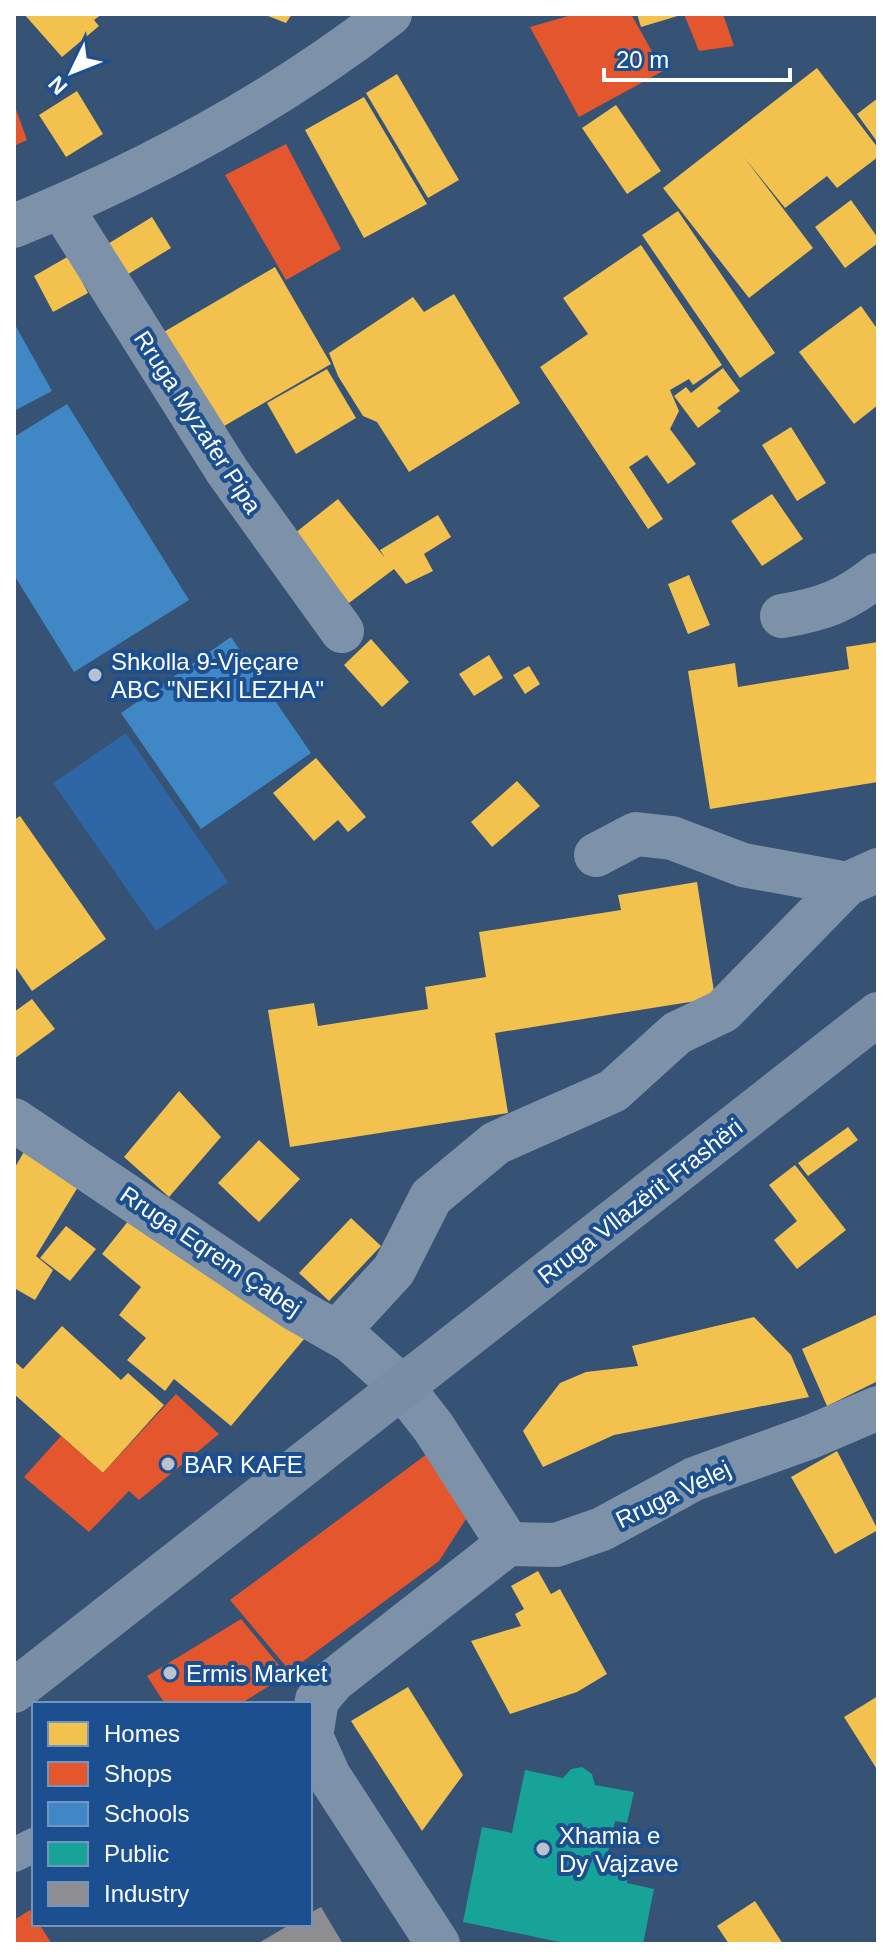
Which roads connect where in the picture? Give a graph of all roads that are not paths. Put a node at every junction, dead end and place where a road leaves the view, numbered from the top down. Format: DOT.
graph roads {
  1 [pos="390,14"];
  2 [pos="61,207"];
  3 [pos="14,226"];
  4 [pos="878,575"];
  5 [pos="782,616"];
  6 [pos="342,631"];
  7 [pos="596,855"];
  8 [pos="862,877"];
  9 [pos="878,1014"];
  10 [pos="14,1120"];
  11 [pos="337,1332"];
  12 [pos="402,1387"];
  13 [pos="878,1408"];
  14 [pos="508,1544"];
  15 [pos="14,1691"];
  16 [pos="314,1702"];
  17 [pos="312,1725"];
  18 [pos="312,1738"];
  19 [pos="32,1846"];
  20 [pos="14,1855"];
  21 [pos="438,1944"];
  1 -- 2 [label="street"];
  2 -- 3 [label="street"];
  2 -- 6 [label="street, Rruga Myzafer Pipa"];
  4 -- 5 [label="street"];
  7 -- 8 [label="street"];
  8 -- 11 [label="street"];
  9 -- 12 [label="main road, Rruga Vllazërit Frashëri"];
  10 -- 11 [label="street, Rruga Eqrem Çabej"];
  11 -- 12 [label="street, Rruga Eqrem Çabej"];
  12 -- 14 [label="street"];
  12 -- 15 [label="main road, Rruga Vllazërit Frashëri"];
  13 -- 14 [label="street, Rruga Velej"];
  14 -- 16 [label="street"];
  16 -- 17 [label="street"];
  18 -- 21 [label="street"];
  19 -- 20 [label="lane"];
}
